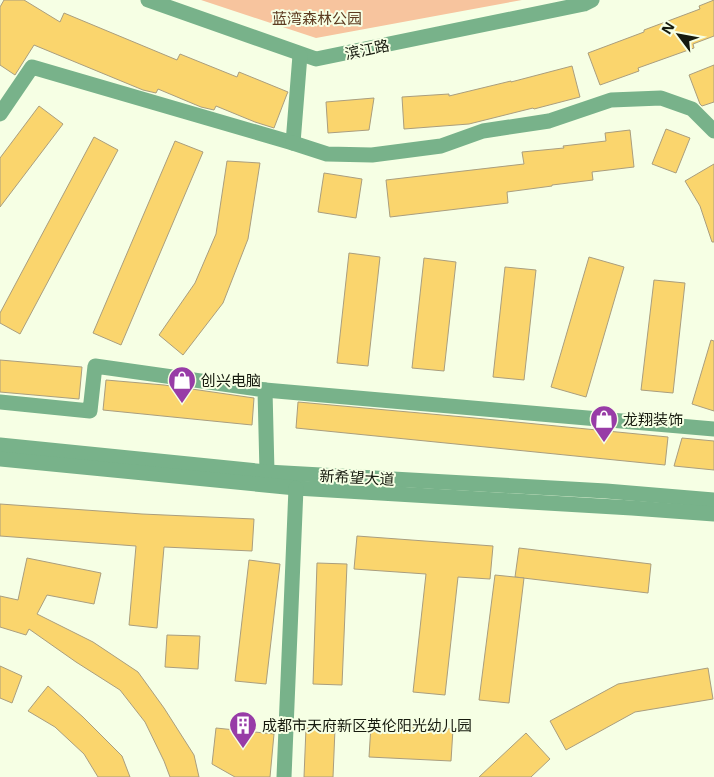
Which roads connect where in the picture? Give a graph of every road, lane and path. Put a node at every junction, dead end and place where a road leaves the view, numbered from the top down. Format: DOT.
graph roads {
  1 [pos="148,0"];
  2 [pos="592,0"];
  3 [pos="300,55"];
  4 [pos="0,114"];
  5 [pos="714,131"];
  6 [pos="293,143"];
  7 [pos="264,390"];
  8 [pos="0,402"];
  9 [pos="714,429"];
  10 [pos="0,445"];
  11 [pos="0,459"];
  12 [pos="267,472"];
  13 [pos="296,488"];
  14 [pos="714,500"];
  15 [pos="714,514"];
  16 [pos="284,777"];
  1 -- 3 [label="street, 滨江路"];
  2 -- 3 [label="street, 滨江路"];
  3 -- 6 [label="street"];
  4 -- 6 [label="street"];
  5 -- 6 [label="street"];
  7 -- 8 [label="street"];
  7 -- 9 [label="street"];
  7 -- 12 [label="street"];
  10 -- 12 [label="street, 新希望大道"];
  11 -- 13 [label="street"];
  12 -- 14 [label="street, 新希望大道"];
  13 -- 15 [label="street"];
  13 -- 16 [label="street"];
}
